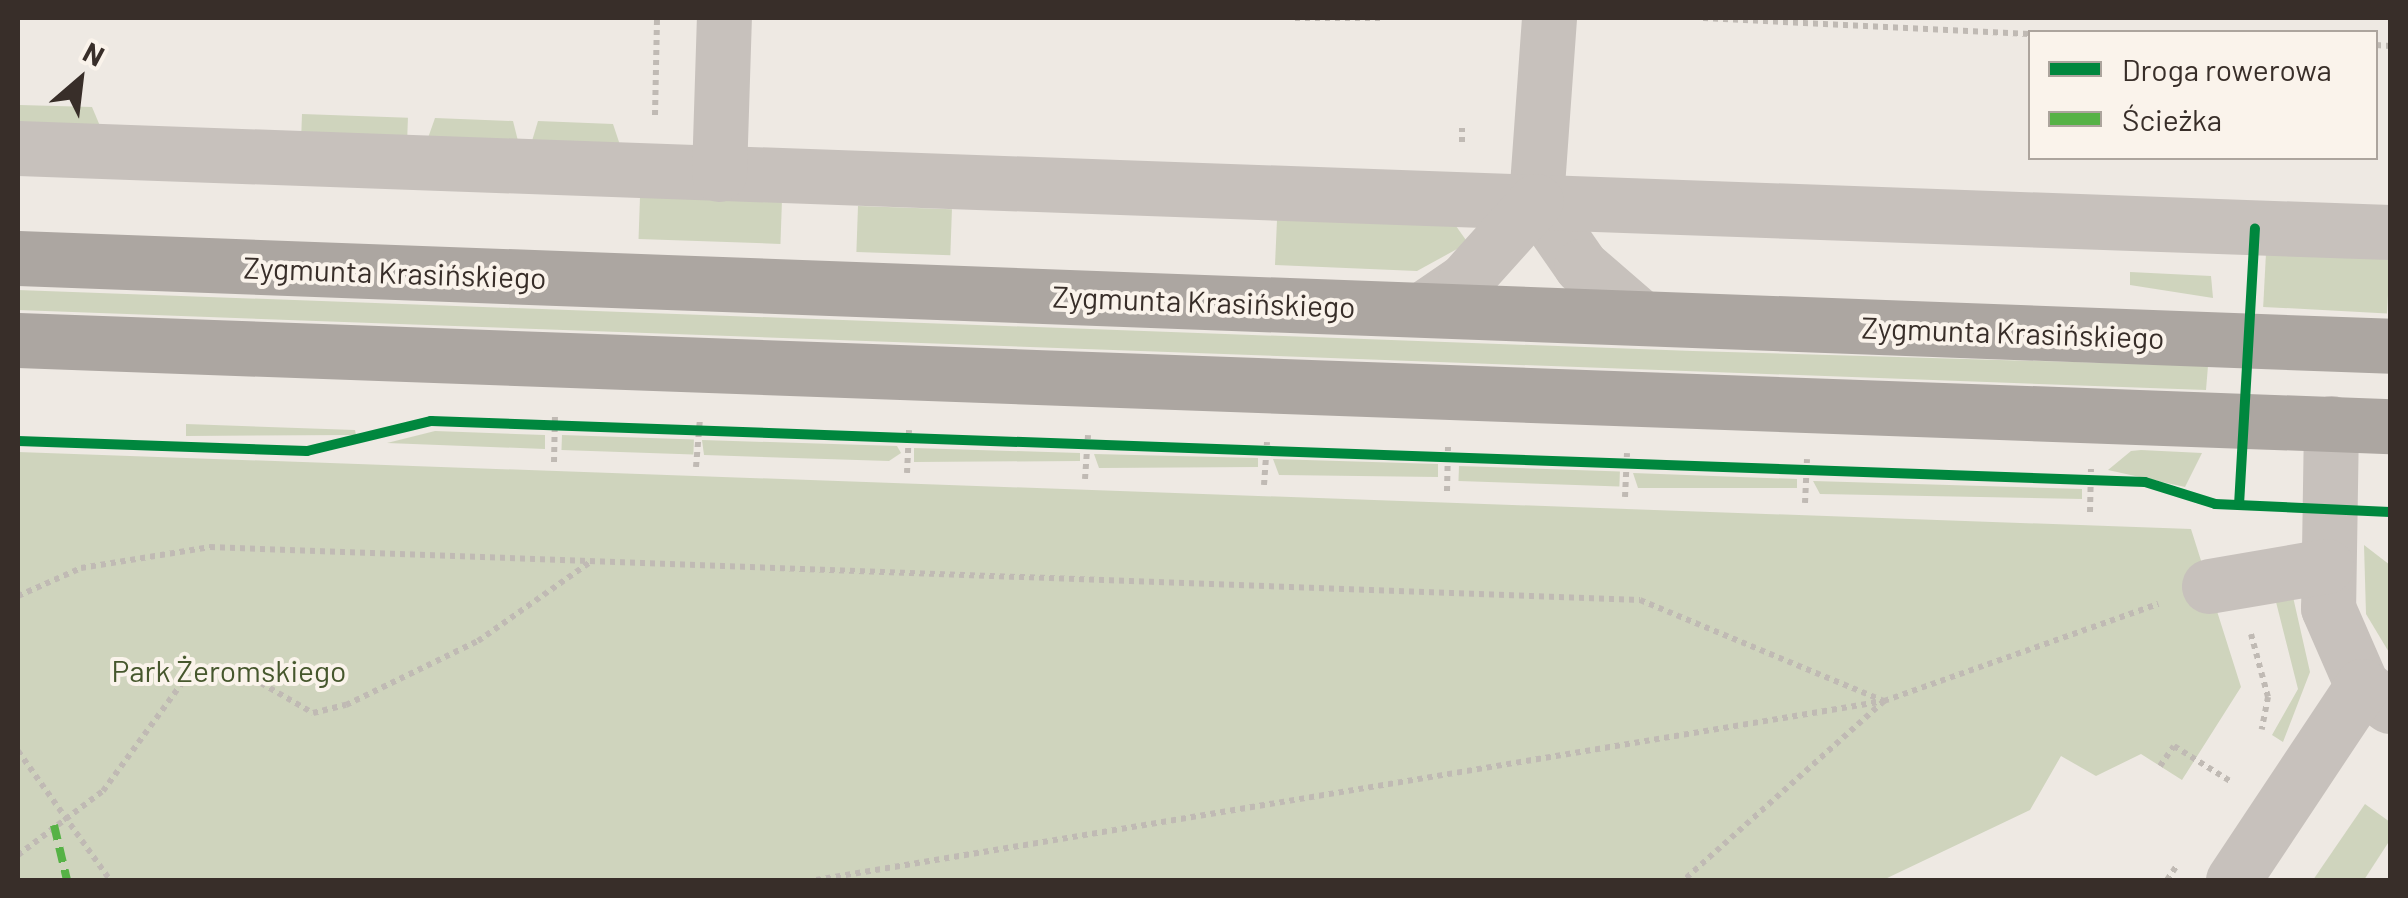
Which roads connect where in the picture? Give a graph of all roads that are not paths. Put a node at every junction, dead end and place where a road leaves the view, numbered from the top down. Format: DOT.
graph roads {
  1 [pos="724,18"];
  2 [pos="1549,18"];
  3 [pos="18,148"];
  4 [pos="719,174"];
  5 [pos="1536,201"];
  6 [pos="2390,232"];
  7 [pos="18,258"];
  8 [pos="1423,309"];
  9 [pos="1640,317"];
  10 [pos="18,340"];
  11 [pos="2322,344"];
  12 [pos="2390,346"];
  13 [pos="2331,423"];
  14 [pos="2390,426"];
  15 [pos="2326,566"];
  16 [pos="2210,586"];
  17 [pos="2376,696"];
  18 [pos="2233,880"];
  1 -- 4 [label="street"];
  2 -- 5 [label="street"];
  3 -- 4 [label="street"];
  4 -- 5 [label="street"];
  5 -- 6 [label="street"];
  5 -- 8 [label="street"];
  5 -- 9 [label="street"];
  7 -- 8 [label="main road, Zygmunta Krasińskiego"];
  8 -- 9 [label="main road, Zygmunta Krasińskiego"];
  9 -- 11 [label="main road, Zygmunta Krasińskiego"];
  10 -- 13 [label="main road"];
  11 -- 12 [label="main road, Zygmunta Krasińskiego"];
  11 -- 13 [label="main road"];
  13 -- 14 [label="main road"];
  13 -- 15 [label="street"];
  15 -- 16 [label="street"];
  15 -- 17 [label="street"];
  17 -- 18 [label="street"];
}
